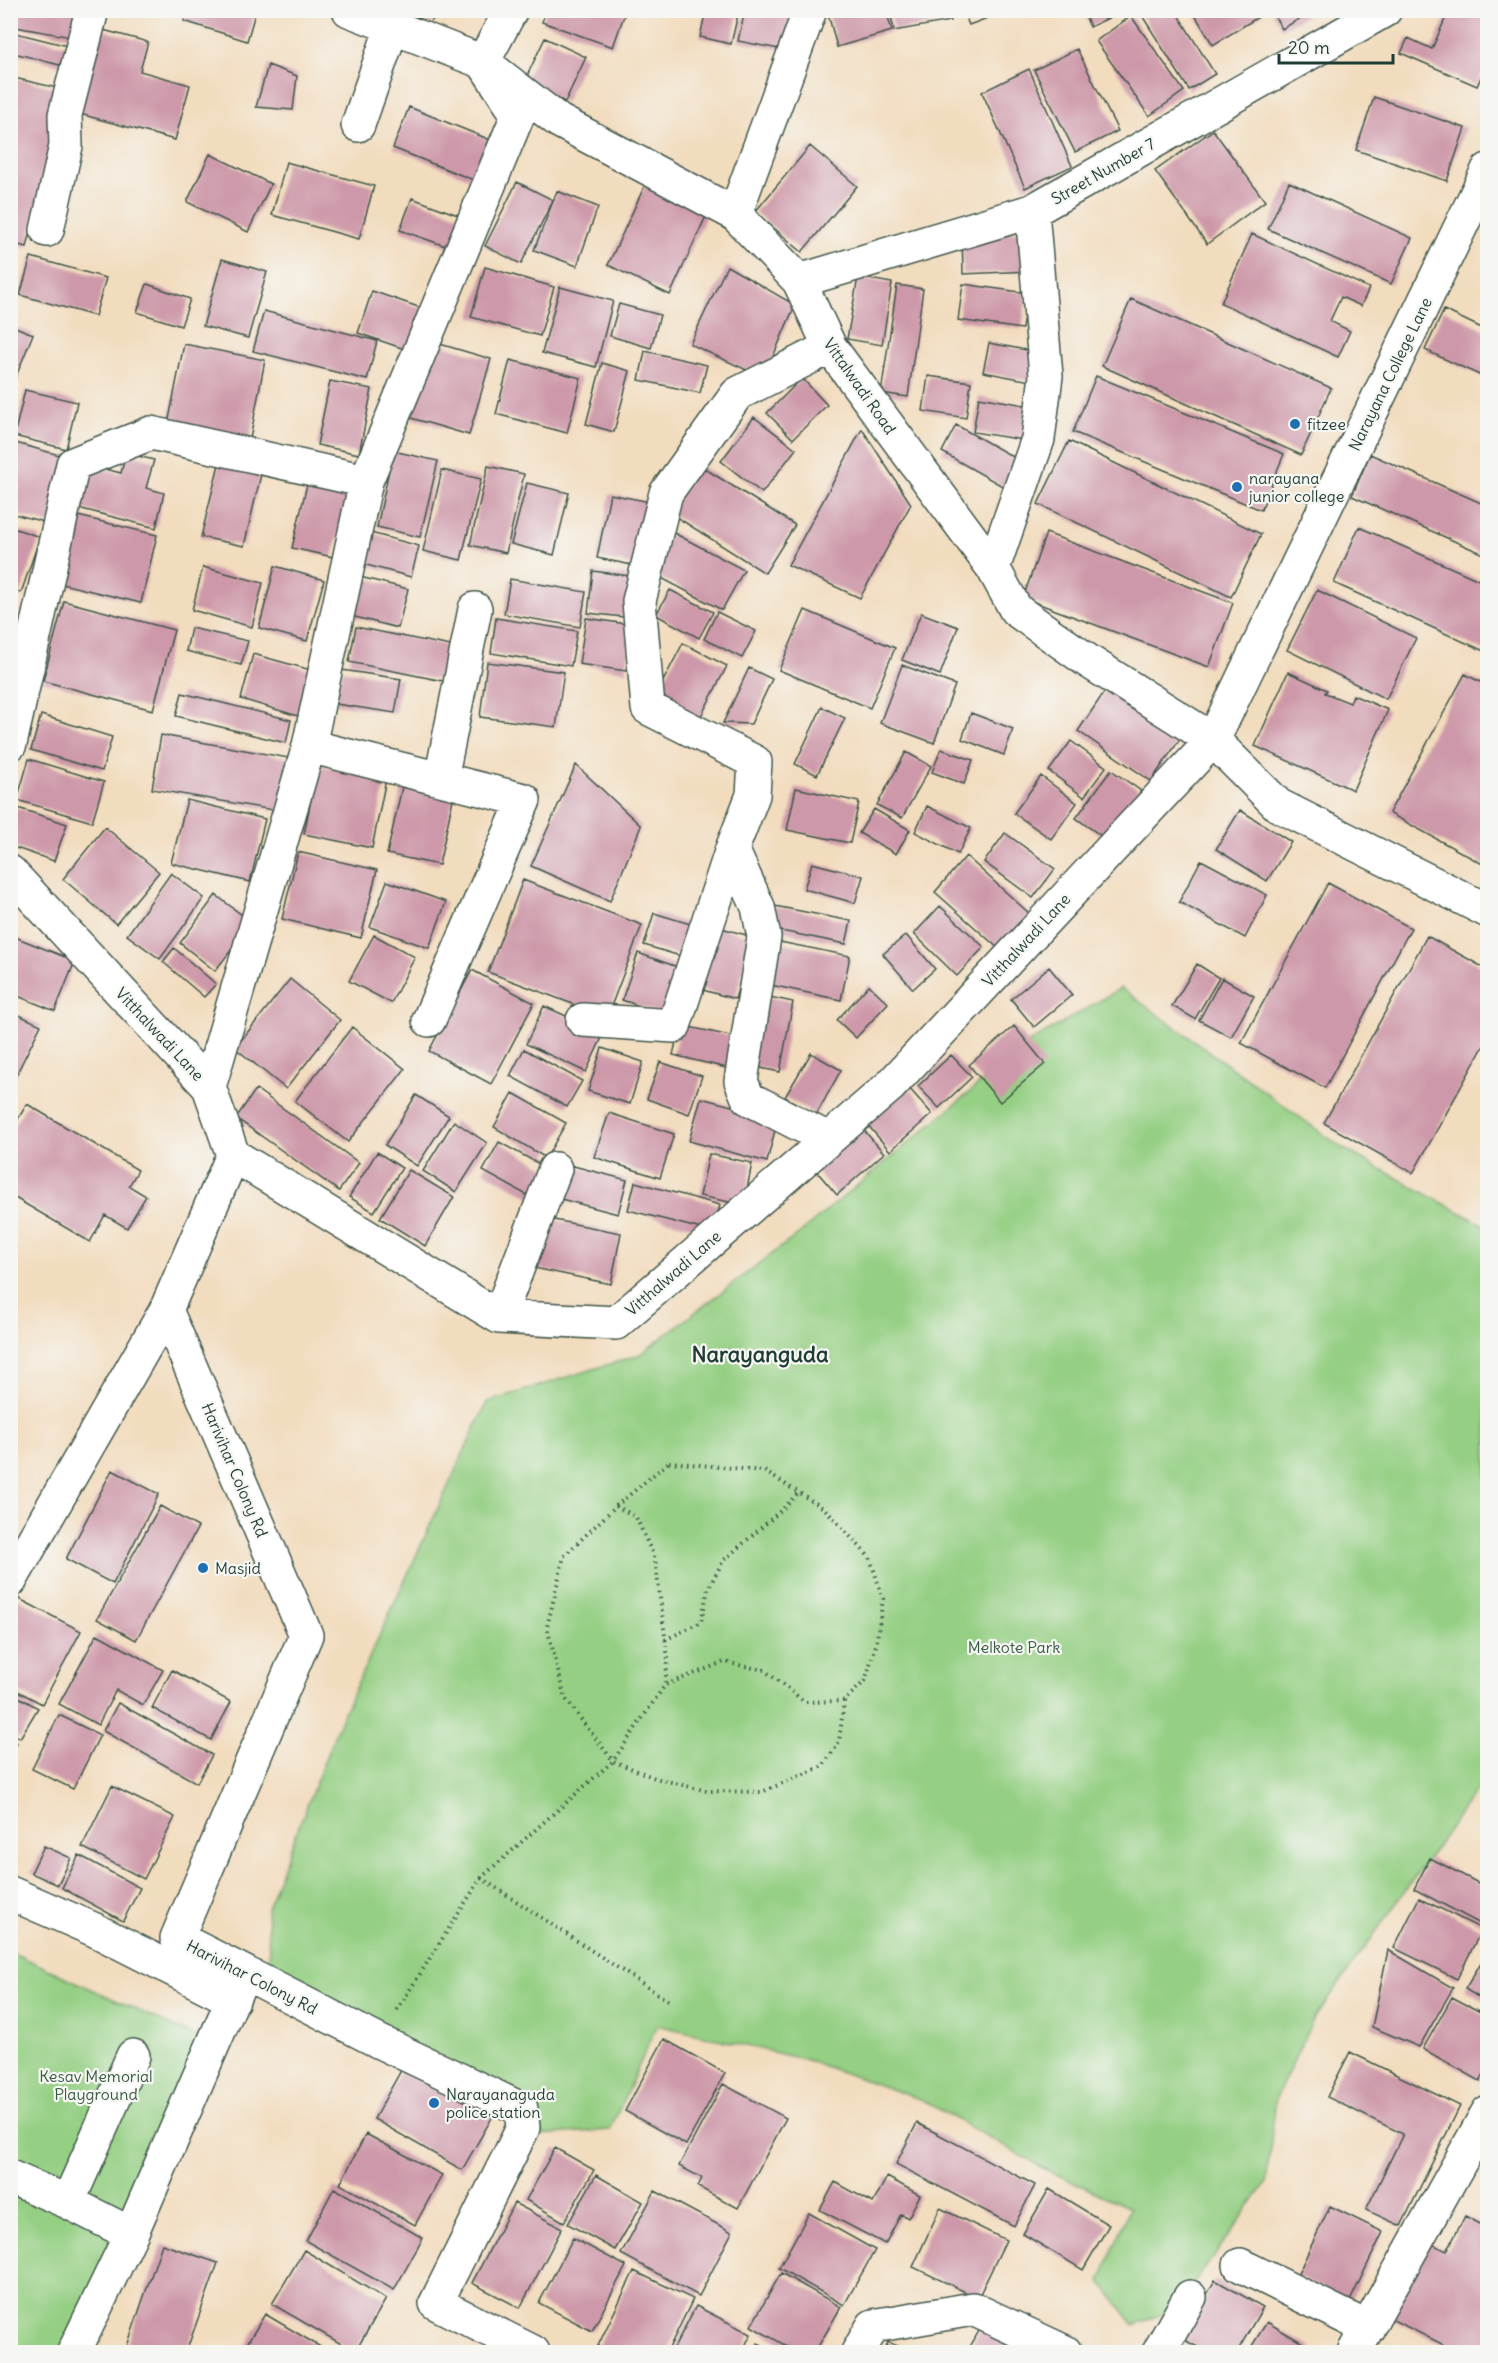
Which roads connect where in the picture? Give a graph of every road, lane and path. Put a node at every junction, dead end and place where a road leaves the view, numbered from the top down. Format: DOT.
graph roads {
  1 [pos="92,10"];
  2 [pos="349,10"];
  3 [pos="511,10"];
  4 [pos="810,10"];
  5 [pos="1385,10"];
  6 [pos="392,27"];
  7 [pos="483,62"];
  8 [pos="358,125"];
  9 [pos="1488,170"];
  10 [pos="1032,212"];
  11 [pos="735,214"];
  12 [pos="47,230"];
  13 [pos="799,281"];
  14 [pos="830,347"];
  15 [pos="366,481"];
  16 [pos="993,568"];
  17 [pos="476,609"];
  18 [pos="1213,740"];
  19 [pos="10,744"];
  20 [pos="309,746"];
  21 [pos="441,779"];
  22 [pos="732,849"];
  23 [pos="10,872"];
  24 [pos="1488,911"];
  25 [pos="429,1020"];
  26 [pos="583,1020"];
  27 [pos="209,1087"];
  28 [pos="828,1139"];
  29 [pos="233,1155"];
  30 [pos="555,1170"];
  31 [pos="166,1310"];
  32 [pos="500,1317"];
  33 [pos="798,1493"];
  34 [pos="616,1506"];
  35 [pos="10,1581"];
  36 [pos="665,1640"];
  37 [pos="665,1686"];
  38 [pos="844,1701"];
  39 [pos="613,1761"];
  40 [pos="481,1878"];
  41 [pos="10,1893"];
  42 [pos="239,1986"];
  43 [pos="670,2002"];
  44 [pos="378,2041"];
  45 [pos="133,2056"];
  46 [pos="1488,2112"];
  47 [pos="10,2177"];
  48 [pos="68,2202"];
  49 [pos="131,2234"];
  50 [pos="1240,2265"];
  51 [pos="1190,2297"];
  52 [pos="1361,2340"];
  53 [pos="74,2352"];
  54 [pos="533,2352"];
  55 [pos="858,2352"];
  56 [pos="1065,2352"];
  57 [pos="1159,2352"];
  1 -- 12 [label="street"];
  2 -- 6 [label="street, Vittalwadi Road"];
  3 -- 7 [label="street"];
  4 -- 11 [label="street"];
  5 -- 10 [label="street, Street Number 7"];
  6 -- 7 [label="street, Vittalwadi Road"];
  6 -- 8 [label="street"];
  7 -- 11 [label="street, Vittalwadi Road"];
  7 -- 15 [label="street"];
  9 -- 18 [label="street, Narayana College Lane"];
  10 -- 13 [label="street, Street Number 7"];
  10 -- 16 [label="street"];
  11 -- 13 [label="street, Vittalwadi Road"];
  13 -- 14 [label="street, Vittalwadi Road"];
  14 -- 16 [label="street, Vittalwadi Road"];
  14 -- 22 [label="street"];
  15 -- 19 [label="street"];
  15 -- 20 [label="street"];
  16 -- 18 [label="street, Vittalwadi Road"];
  17 -- 21 [label="street"];
  18 -- 24 [label="street, Vittalwadi Road"];
  18 -- 28 [label="street, Vitthalwadi Lane"];
  20 -- 21 [label="street"];
  20 -- 27 [label="street"];
  21 -- 25 [label="street"];
  22 -- 26 [label="street"];
  22 -- 28 [label="street"];
  23 -- 27 [label="street, Vitthalwadi Lane"];
  27 -- 29 [label="street, Vitthalwadi Lane"];
  28 -- 32 [label="street, Vitthalwadi Lane"];
  29 -- 31 [label="street"];
  29 -- 32 [label="street, Vitthalwadi Lane"];
  30 -- 32 [label="street"];
  31 -- 35 [label="street"];
  31 -- 42 [label="street, Harivihar Colony Rd"];
  33 -- 34 [label="path"];
  33 -- 36 [label="path"];
  33 -- 38 [label="path"];
  34 -- 36 [label="path"];
  34 -- 39 [label="path"];
  36 -- 37 [label="path"];
  37 -- 38 [label="path"];
  37 -- 39 [label="path"];
  38 -- 39 [label="path"];
  39 -- 40 [label="path"];
  40 -- 43 [label="path"];
  40 -- 44 [label="path"];
  41 -- 42 [label="street"];
  42 -- 44 [label="street, Harivihar Colony Rd"];
  42 -- 49 [label="street"];
  44 -- 54 [label="street, Harivihar Colony Rd"];
  45 -- 48 [label="street"];
  46 -- 52 [label="street"];
  47 -- 48 [label="street"];
  48 -- 49 [label="street"];
  49 -- 53 [label="street"];
  50 -- 52 [label="street"];
  51 -- 57 [label="street"];
  55 -- 56 [label="street"];
}
